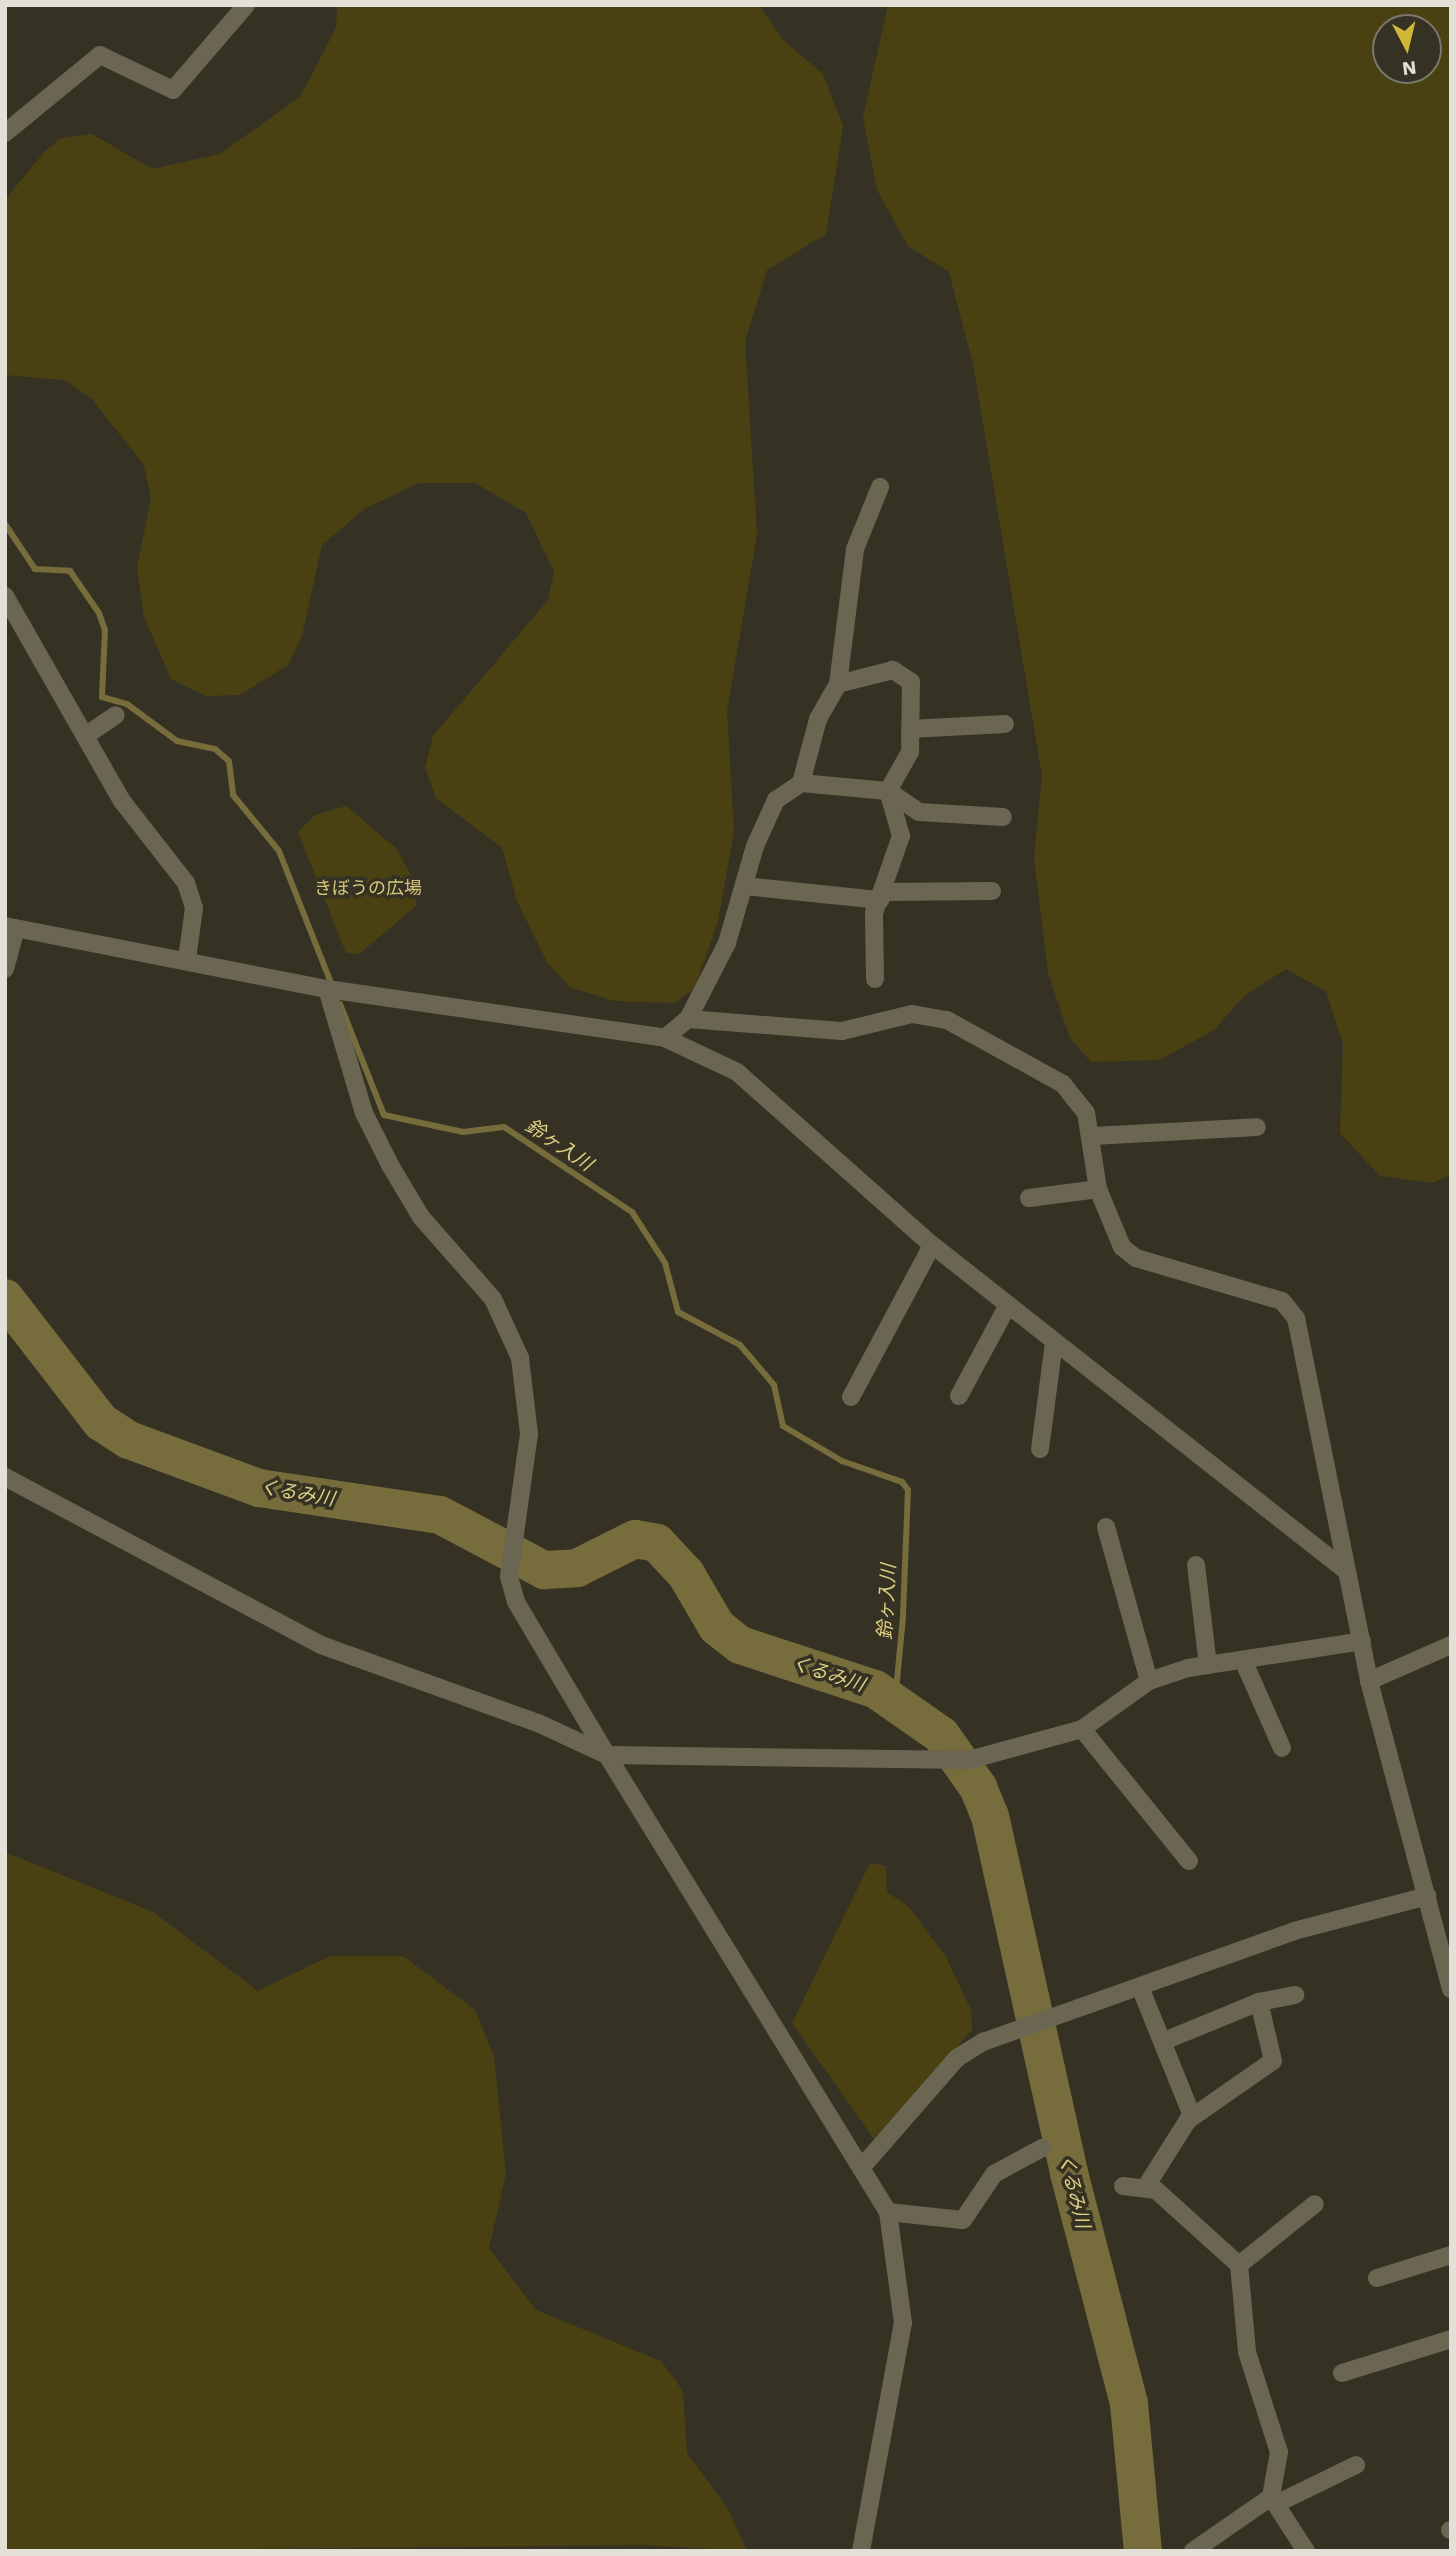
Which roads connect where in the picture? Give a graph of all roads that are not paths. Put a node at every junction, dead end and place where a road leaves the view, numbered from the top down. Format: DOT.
graph roads {
  1 [pos="246,5"];
  2 [pos="5,133"];
  3 [pos="880,487"];
  4 [pos="5,596"];
  5 [pos="838,684"];
  6 [pos="116,715"];
  7 [pos="1005,724"];
  8 [pos="910,729"];
  9 [pos="85,736"];
  10 [pos="801,783"];
  11 [pos="888,791"];
  12 [pos="1003,817"];
  13 [pos="744,887"];
  14 [pos="992,891"];
  15 [pos="882,896"];
  16 [pos="11,927"];
  17 [pos="187,959"];
  18 [pos="5,970"];
  19 [pos="875,979"];
  20 [pos="327,989"];
  21 [pos="688,1019"];
  22 [pos="665,1038"];
  23 [pos="1257,1127"];
  24 [pos="1093,1136"];
  25 [pos="1098,1189"];
  26 [pos="1029,1198"];
  27 [pos="932,1245"];
  28 [pos="1008,1305"];
  29 [pos="1054,1342"];
  30 [pos="959,1396"];
  31 [pos="850,1397"];
  32 [pos="1040,1449"];
  33 [pos="5,1477"];
  34 [pos="1106,1527"];
  35 [pos="1196,1565"];
  36 [pos="1345,1570"];
  37 [pos="1362,1641"];
  38 [pos="1451,1645"];
  39 [pos="1243,1660"];
  40 [pos="1208,1665"];
  41 [pos="1149,1681"];
  42 [pos="1369,1681"];
  43 [pos="1082,1729"];
  44 [pos="1282,1748"];
  45 [pos="607,1755"];
  46 [pos="1189,1861"];
  47 [pos="1427,1896"];
  48 [pos="1140,1987"];
  49 [pos="1451,1989"];
  50 [pos="1295,1994"];
  51 [pos="1259,2002"];
  52 [pos="1164,2041"];
  53 [pos="1192,2116"];
  54 [pos="1042,2148"];
  55 [pos="861,2168"];
  56 [pos="1123,2186"];
  57 [pos="1145,2188"];
  58 [pos="1315,2204"];
  59 [pos="888,2212"];
  60 [pos="1451,2255"];
  61 [pos="1239,2265"];
  62 [pos="1377,2278"];
  63 [pos="1451,2339"];
  64 [pos="1342,2373"];
  65 [pos="1356,2465"];
  66 [pos="1274,2500"];
  67 [pos="861,2551"];
  68 [pos="1193,2551"];
  69 [pos="1306,2551"];
  1 -- 2 [label="street"];
  3 -- 5 [label="street"];
  4 -- 9 [label="street"];
  5 -- 8 [label="street"];
  5 -- 10 [label="street"];
  6 -- 9 [label="street"];
  7 -- 8 [label="street"];
  8 -- 11 [label="street"];
  9 -- 17 [label="street"];
  10 -- 11 [label="street"];
  10 -- 13 [label="street"];
  11 -- 12 [label="street"];
  11 -- 15 [label="street"];
  13 -- 15 [label="street"];
  13 -- 21 [label="street"];
  14 -- 15 [label="street"];
  15 -- 19 [label="street"];
  16 -- 17 [label="street"];
  16 -- 18 [label="street"];
  17 -- 20 [label="street"];
  20 -- 22 [label="street"];
  20 -- 45 [label="street"];
  21 -- 22 [label="street"];
  21 -- 24 [label="street"];
  22 -- 27 [label="street"];
  23 -- 24 [label="street"];
  24 -- 25 [label="street"];
  25 -- 26 [label="street"];
  25 -- 36 [label="street"];
  27 -- 28 [label="street"];
  27 -- 31 [label="street"];
  28 -- 29 [label="street"];
  28 -- 30 [label="street"];
  29 -- 32 [label="street"];
  29 -- 36 [label="street"];
  33 -- 45 [label="street"];
  34 -- 41 [label="street"];
  35 -- 40 [label="street"];
  36 -- 37 [label="street"];
  37 -- 39 [label="street"];
  37 -- 42 [label="street"];
  38 -- 42 [label="street"];
  39 -- 40 [label="street"];
  39 -- 44 [label="street"];
  40 -- 41 [label="street"];
  41 -- 43 [label="street"];
  42 -- 47 [label="street"];
  43 -- 45 [label="street"];
  43 -- 46 [label="street"];
  45 -- 55 [label="street"];
  47 -- 48 [label="street"];
  47 -- 49 [label="street"];
  48 -- 52 [label="street"];
  48 -- 55 [label="street"];
  50 -- 51 [label="street"];
  51 -- 52 [label="street"];
  51 -- 53 [label="street"];
  52 -- 53 [label="street"];
  53 -- 57 [label="street"];
  54 -- 59 [label="street"];
  55 -- 59 [label="street"];
  56 -- 57 [label="street"];
  57 -- 61 [label="street"];
  58 -- 61 [label="street"];
  59 -- 67 [label="street"];
  60 -- 62 [label="street"];
  61 -- 66 [label="street"];
  63 -- 64 [label="street"];
  65 -- 66 [label="street"];
  66 -- 68 [label="street"];
  66 -- 69 [label="street"];
}
